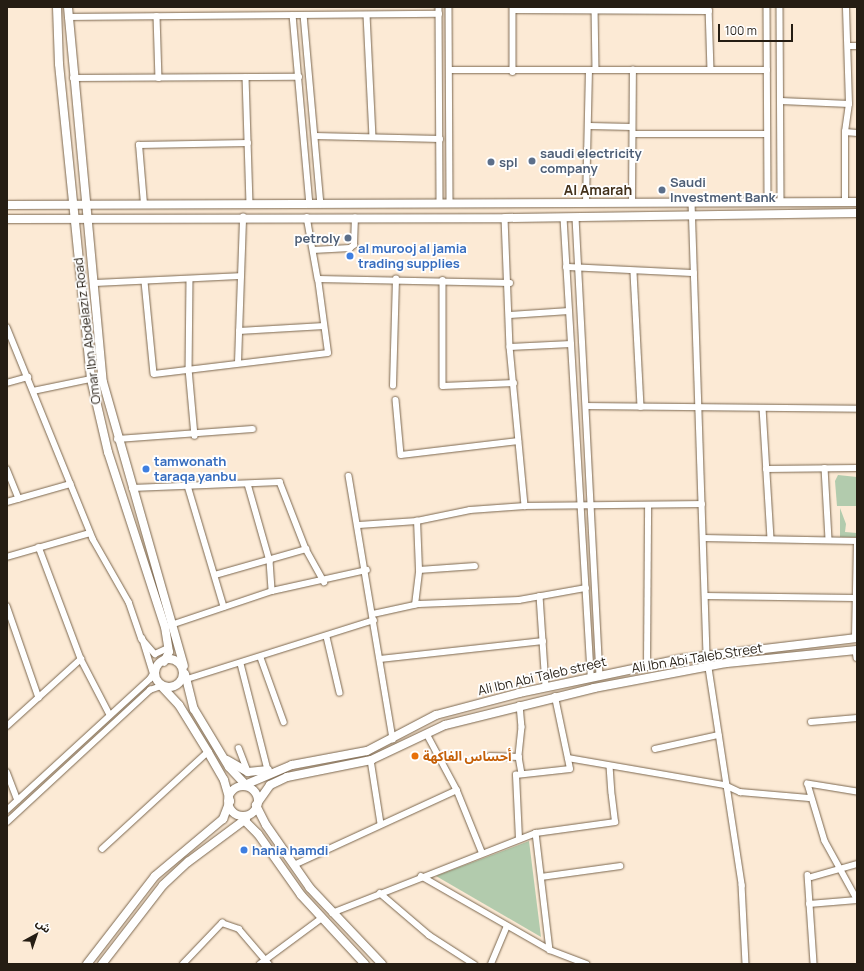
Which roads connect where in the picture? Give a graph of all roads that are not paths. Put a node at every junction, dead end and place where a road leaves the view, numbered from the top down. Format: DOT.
graph roads {
  1 [pos="57,7"];
  2 [pos="68,7"];
  3 [pos="439,7"];
  4 [pos="449,7"];
  5 [pos="596,7"];
  6 [pos="767,7"];
  7 [pos="780,7"];
  8 [pos="846,7"];
  9 [pos="513,8"];
  10 [pos="661,8"];
  11 [pos="709,9"];
  12 [pos="439,14"];
  13 [pos="293,15"];
  14 [pos="304,15"];
  15 [pos="367,15"];
  16 [pos="157,16"];
  17 [pos="68,17"];
  18 [pos="849,46"];
  19 [pos="857,46"];
  20 [pos="449,70"];
  21 [pos="596,70"];
  22 [pos="634,70"];
  23 [pos="711,70"];
  24 [pos="767,70"];
  25 [pos="589,71"];
  26 [pos="513,72"];
  27 [pos="246,77"];
  28 [pos="299,77"];
  29 [pos="72,78"];
  30 [pos="159,78"];
  31 [pos="781,101"];
  32 [pos="849,104"];
  33 [pos="590,126"];
  34 [pos="632,127"];
  35 [pos="845,132"];
  36 [pos="857,132"];
  37 [pos="633,134"];
  38 [pos="767,134"];
  39 [pos="315,136"];
  40 [pos="373,137"];
  41 [pos="440,139"];
  42 [pos="248,142"];
  43 [pos="586,202"];
  44 [pos="632,202"];
  45 [pos="692,202"];
  46 [pos="768,202"];
  47 [pos="781,202"];
  48 [pos="845,202"];
  49 [pos="857,202"];
  50 [pos="440,203"];
  51 [pos="450,203"];
  52 [pos="144,204"];
  53 [pos="250,204"];
  54 [pos="310,204"];
  55 [pos="321,204"];
  56 [pos="7,205"];
  57 [pos="74,205"];
  58 [pos="86,205"];
  59 [pos="693,214"];
  60 [pos="857,214"];
  61 [pos="243,217"];
  62 [pos="307,217"];
  63 [pos="87,218"];
  64 [pos="355,218"];
  65 [pos="505,218"];
  66 [pos="564,218"];
  67 [pos="576,218"];
  68 [pos="7,219"];
  69 [pos="75,219"];
  70 [pos="313,250"];
  71 [pos="566,267"];
  72 [pos="577,267"];
  73 [pos="634,273"];
  74 [pos="694,273"];
  75 [pos="241,276"];
  76 [pos="190,279"];
  77 [pos="318,279"];
  78 [pos="396,279"];
  79 [pos="443,280"];
  80 [pos="145,282"];
  81 [pos="93,283"];
  82 [pos="510,283"];
  83 [pos="569,310"];
  84 [pos="510,315"];
  85 [pos="324,326"];
  86 [pos="7,329"];
  87 [pos="239,331"];
  88 [pos="571,344"];
  89 [pos="510,347"];
  90 [pos="238,363"];
  91 [pos="189,369"];
  92 [pos="28,378"];
  93 [pos="90,379"];
  94 [pos="7,383"];
  95 [pos="514,383"];
  96 [pos="393,386"];
  97 [pos="33,391"];
  98 [pos="396,400"];
  99 [pos="586,406"];
  100 [pos="641,407"];
  101 [pos="699,407"];
  102 [pos="763,408"];
  103 [pos="857,409"];
  104 [pos="253,430"];
  105 [pos="195,436"];
  106 [pos="117,439"];
  107 [pos="518,441"];
  108 [pos="825,468"];
  109 [pos="857,468"];
  110 [pos="7,469"];
  111 [pos="766,469"];
  112 [pos="349,476"];
  113 [pos="70,484"];
  114 [pos="248,484"];
  115 [pos="188,486"];
  116 [pos="131,488"];
  117 [pos="19,499"];
  118 [pos="7,502"];
  119 [pos="582,504"];
  120 [pos="592,504"];
  121 [pos="702,504"];
  122 [pos="525,506"];
  123 [pos="648,506"];
  124 [pos="417,522"];
  125 [pos="359,525"];
  126 [pos="90,533"];
  127 [pos="703,538"];
  128 [pos="771,539"];
  129 [pos="829,539"];
  130 [pos="857,542"];
  131 [pos="39,547"];
  132 [pos="306,549"];
  133 [pos="7,557"];
  134 [pos="270,561"];
  135 [pos="475,566"];
  136 [pos="368,570"];
  137 [pos="419,570"];
  138 [pos="215,575"];
  139 [pos="324,582"];
  140 [pos="586,588"];
  141 [pos="272,591"];
  142 [pos="540,596"];
  143 [pos="705,596"];
  144 [pos="855,602"];
  145 [pos="415,605"];
  146 [pos="7,606"];
  147 [pos="224,607"];
  148 [pos="374,617"];
  149 [pos="174,624"];
  150 [pos="327,637"];
  151 [pos="856,638"];
  152 [pos="142,639"];
  153 [pos="543,641"];
  154 [pos="168,648"];
  155 [pos="857,653"];
  156 [pos="707,655"];
  157 [pos="261,658"];
  158 [pos="80,659"];
  159 [pos="380,659"];
  160 [pos="164,662"];
  161 [pos="241,664"];
  162 [pos="647,665"];
  163 [pos="708,666"];
  164 [pos="153,674"];
  165 [pos="184,675"];
  166 [pos="600,675"];
  167 [pos="591,677"];
  168 [pos="161,686"];
  169 [pos="546,687"];
  170 [pos="340,692"];
  171 [pos="555,697"];
  172 [pos="39,698"];
  173 [pos="520,706"];
  174 [pos="110,715"];
  175 [pos="857,718"];
  176 [pos="284,722"];
  177 [pos="811,722"];
  178 [pos="7,726"];
  179 [pos="427,734"];
  180 [pos="718,735"];
  181 [pos="393,739"];
  182 [pos="239,748"];
  183 [pos="655,749"];
  184 [pos="208,752"];
  185 [pos="220,753"];
  186 [pos="490,756"];
  187 [pos="519,757"];
  188 [pos="568,758"];
  189 [pos="371,760"];
  190 [pos="610,766"];
  191 [pos="279,769"];
  192 [pos="268,770"];
  193 [pos="7,772"];
  194 [pos="248,772"];
  195 [pos="522,774"];
  196 [pos="246,784"];
  197 [pos="725,785"];
  198 [pos="457,790"];
  199 [pos="857,792"];
  200 [pos="809,798"];
  201 [pos="18,800"];
  202 [pos="230,801"];
  203 [pos="256,805"];
  204 [pos="7,810"];
  205 [pos="245,819"];
  206 [pos="7,822"];
  207 [pos="381,824"];
  208 [pos="536,833"];
  209 [pos="519,839"];
  210 [pos="102,849"];
  211 [pos="482,852"];
  212 [pos="857,864"];
  213 [pos="294,865"];
  214 [pos="620,866"];
  215 [pos="841,869"];
  216 [pos="421,876"];
  217 [pos="541,877"];
  218 [pos="380,893"];
  219 [pos="857,900"];
  220 [pos="809,904"];
  221 [pos="332,913"];
  222 [pos="322,918"];
  223 [pos="507,926"];
  224 [pos="550,950"];
  225 [pos="262,962"];
  226 [pos="88,964"];
  227 [pos="102,964"];
  228 [pos="182,964"];
  229 [pos="269,964"];
  230 [pos="365,964"];
  231 [pos="382,964"];
  232 [pos="474,964"];
  233 [pos="491,964"];
  234 [pos="586,964"];
  235 [pos="746,964"];
  236 [pos="814,964"];
  1 -- 57 [label="main road, Omar Ibn Abdelaziz Road"];
  2 -- 17 [label="main road, Omar Ibn Abdelaziz Road"];
  3 -- 12 [label="street"];
  4 -- 20 [label="street"];
  5 -- 9 [label="street"];
  5 -- 10 [label="street"];
  5 -- 21 [label="street"];
  6 -- 24 [label="street"];
  7 -- 31 [label="street"];
  8 -- 18 [label="street"];
  9 -- 26 [label="street"];
  10 -- 11 [label="street"];
  11 -- 23 [label="street"];
  12 -- 15 [label="street"];
  12 -- 41 [label="street"];
  13 -- 14 [label="street"];
  13 -- 16 [label="street"];
  13 -- 28 [label="street"];
  14 -- 15 [label="street"];
  14 -- 39 [label="street"];
  15 -- 40 [label="street"];
  16 -- 17 [label="street"];
  16 -- 30 [label="street"];
  17 -- 29 [label="main road, Omar Ibn Abdelaziz Road"];
  18 -- 19 [label="street"];
  18 -- 32 [label="street"];
  20 -- 26 [label="street"];
  20 -- 51 [label="street"];
  21 -- 22 [label="street"];
  21 -- 25 [label="street"];
  22 -- 23 [label="street"];
  22 -- 34 [label="street"];
  23 -- 24 [label="street"];
  24 -- 38 [label="street"];
  25 -- 26 [label="street"];
  25 -- 33 [label="street"];
  27 -- 28 [label="street"];
  27 -- 30 [label="street"];
  27 -- 42 [label="street"];
  28 -- 54 [label="street"];
  29 -- 30 [label="street"];
  29 -- 58 [label="main road, Omar Ibn Abdelaziz Road"];
  31 -- 32 [label="street"];
  31 -- 47 [label="street"];
  32 -- 35 [label="street"];
  33 -- 34 [label="street"];
  33 -- 43 [label="street"];
  34 -- 37 [label="street"];
  35 -- 36 [label="street"];
  35 -- 48 [label="street"];
  37 -- 38 [label="street"];
  37 -- 44 [label="street"];
  38 -- 46 [label="street"];
  39 -- 40 [label="street"];
  39 -- 55 [label="street"];
  40 -- 41 [label="street"];
  41 -- 50 [label="street"];
  42 -- 52 [label="street"];
  42 -- 53 [label="street"];
  43 -- 44 [label="main road"];
  43 -- 51 [label="main road"];
  44 -- 45 [label="main road"];
  45 -- 46 [label="main road"];
  45 -- 59 [label="street"];
  46 -- 47 [label="main road"];
  47 -- 48 [label="main road"];
  48 -- 49 [label="main road"];
  50 -- 51 [label="main road"];
  50 -- 55 [label="main road"];
  52 -- 53 [label="main road"];
  52 -- 58 [label="main road"];
  53 -- 54 [label="main road"];
  54 -- 55 [label="main road"];
  56 -- 57 [label="main road"];
  57 -- 58 [label="main road"];
  57 -- 69 [label="main road, Omar Ibn Abdelaziz Road"];
  58 -- 63 [label="main road, Omar Ibn Abdelaziz Road"];
  59 -- 60 [label="main road"];
  59 -- 67 [label="main road"];
  59 -- 74 [label="street"];
  61 -- 62 [label="main road"];
  61 -- 63 [label="main road"];
  61 -- 75 [label="street"];
  62 -- 64 [label="main road"];
  62 -- 70 [label="street"];
  63 -- 69 [label="main road"];
  63 -- 81 [label="main road, Omar Ibn Abdelaziz Road"];
  64 -- 65 [label="main road"];
  64 -- 70 [label="street"];
  65 -- 66 [label="main road"];
  65 -- 82 [label="street"];
  66 -- 67 [label="main road"];
  66 -- 71 [label="street"];
  67 -- 72 [label="street"];
  68 -- 69 [label="main road"];
  69 -- 93 [label="main road, Omar Ibn Abdelaziz Road"];
  70 -- 77 [label="street"];
  71 -- 72 [label="street"];
  71 -- 83 [label="street"];
  72 -- 73 [label="street"];
  72 -- 99 [label="street"];
  73 -- 74 [label="street"];
  73 -- 100 [label="street"];
  74 -- 101 [label="street"];
  75 -- 76 [label="street"];
  75 -- 87 [label="street"];
  76 -- 80 [label="street"];
  76 -- 91 [label="street"];
  77 -- 78 [label="street"];
  77 -- 85 [label="street"];
  78 -- 79 [label="street"];
  78 -- 96 [label="street"];
  79 -- 82 [label="street"];
  79 -- 95 [label="street"];
  80 -- 81 [label="street"];
  80 -- 91 [label="street"];
  81 -- 106 [label="main road, Omar Ibn Abdelaziz Road"];
  82 -- 84 [label="street"];
  83 -- 84 [label="street"];
  83 -- 88 [label="street"];
  84 -- 89 [label="street"];
  85 -- 87 [label="street"];
  85 -- 90 [label="street"];
  86 -- 92 [label="street"];
  87 -- 90 [label="street"];
  88 -- 89 [label="street"];
  88 -- 119 [label="street"];
  89 -- 95 [label="street"];
  90 -- 91 [label="street"];
  91 -- 105 [label="street"];
  92 -- 94 [label="street"];
  92 -- 97 [label="street"];
  93 -- 97 [label="street"];
  93 -- 154 [label="main road, Omar Ibn Abdelaziz Road"];
  95 -- 107 [label="street"];
  97 -- 113 [label="street"];
  98 -- 107 [label="street"];
  99 -- 100 [label="street"];
  99 -- 120 [label="street"];
  100 -- 101 [label="street"];
  101 -- 102 [label="street"];
  101 -- 121 [label="street"];
  102 -- 103 [label="street"];
  102 -- 111 [label="street"];
  104 -- 105 [label="street"];
  105 -- 106 [label="street"];
  106 -- 116 [label="main road, Omar Ibn Abdelaziz Road"];
  107 -- 122 [label="street"];
  108 -- 109 [label="street"];
  108 -- 111 [label="street"];
  108 -- 129 [label="street"];
  110 -- 117 [label="street"];
  111 -- 128 [label="street"];
  112 -- 125 [label="street"];
  113 -- 117 [label="street"];
  113 -- 126 [label="street"];
  114 -- 115 [label="street"];
  114 -- 132 [label="street"];
  114 -- 134 [label="street"];
  115 -- 116 [label="street"];
  115 -- 138 [label="street"];
  116 -- 149 [label="main road, Omar Ibn Abdelaziz Road"];
  117 -- 118 [label="street"];
  119 -- 120 [label="street"];
  119 -- 122 [label="street"];
  119 -- 140 [label="street"];
  120 -- 123 [label="street"];
  120 -- 166 [label="street"];
  121 -- 123 [label="street"];
  121 -- 127 [label="street"];
  122 -- 124 [label="street"];
  123 -- 162 [label="street"];
  124 -- 125 [label="street"];
  124 -- 137 [label="street"];
  125 -- 136 [label="street"];
  126 -- 131 [label="street"];
  126 -- 152 [label="street"];
  127 -- 128 [label="street"];
  127 -- 143 [label="street"];
  128 -- 129 [label="street"];
  129 -- 130 [label="street"];
  130 -- 144 [label="street"];
  131 -- 133 [label="street"];
  131 -- 158 [label="street"];
  132 -- 134 [label="street"];
  132 -- 139 [label="street"];
  134 -- 138 [label="street"];
  134 -- 141 [label="street"];
  135 -- 137 [label="street"];
  136 -- 139 [label="street"];
  136 -- 148 [label="street"];
  137 -- 145 [label="street"];
  138 -- 147 [label="street"];
  139 -- 141 [label="street"];
  140 -- 142 [label="street"];
  140 -- 167 [label="street"];
  141 -- 147 [label="street"];
  142 -- 145 [label="street"];
  142 -- 153 [label="street"];
  143 -- 144 [label="street"];
  143 -- 156 [label="street"];
  144 -- 151 [label="street"];
  145 -- 148 [label="street"];
  146 -- 172 [label="street"];
  147 -- 149 [label="street"];
  148 -- 150 [label="street"];
  148 -- 159 [label="street"];
  149 -- 165 [label="main road, Omar Ibn Abdelaziz Road"];
  150 -- 157 [label="street"];
  150 -- 170 [label="street"];
  151 -- 156 [label="main road, Ali Ibn Abi Taleb street"];
  152 -- 154 [label="street"];
  152 -- 164 [label="street"];
  153 -- 159 [label="street"];
  153 -- 169 [label="street"];
  154 -- 160 [label="main road, Omar Ibn Abdelaziz Road"];
  155 -- 163 [label="main road, Ali Ibn Abi Taleb Street"];
  156 -- 162 [label="main road, Ali Ibn Abi Taleb street"];
  156 -- 163 [label="street"];
  157 -- 161 [label="street"];
  157 -- 176 [label="street"];
  158 -- 172 [label="street"];
  158 -- 174 [label="street"];
  159 -- 181 [label="street"];
  160 -- 164 [label="main road"];
  160 -- 165 [label="main road"];
  161 -- 165 [label="street"];
  161 -- 192 [label="street"];
  162 -- 166 [label="main road, Ali Ibn Abi Taleb street"];
  163 -- 171 [label="main road, Ali Ibn Abi Taleb Street"];
  163 -- 180 [label="street"];
  164 -- 168 [label="main road"];
  164 -- 174 [label="street"];
  165 -- 168 [label="main road"];
  165 -- 185 [label="main road, Omar Ibn Abdelaziz Road"];
  166 -- 167 [label="main road, Ali Ibn Abi Taleb street"];
  167 -- 169 [label="main road, Ali Ibn Abi Taleb street"];
  168 -- 184 [label="main road"];
  168 -- 206 [label="street"];
  169 -- 181 [label="main road, Ali Ibn Abi Taleb street"];
  171 -- 173 [label="main road, Ali Ibn Abi Taleb Street"];
  171 -- 188 [label="street"];
  172 -- 178 [label="street"];
  173 -- 179 [label="main road, Ali Ibn Abi Taleb Street"];
  173 -- 187 [label="street"];
  174 -- 201 [label="street"];
  175 -- 177 [label="street"];
  179 -- 189 [label="main road, Ali Ibn Abi Taleb Street"];
  179 -- 198 [label="street"];
  180 -- 183 [label="street"];
  180 -- 197 [label="street"];
  181 -- 191 [label="main road, Ali Ibn Abi Taleb street"];
  182 -- 194 [label="street"];
  184 -- 202 [label="main road"];
  184 -- 210 [label="street"];
  185 -- 194 [label="main road"];
  185 -- 196 [label="main road, Omar Ibn Abdelaziz Road"];
  186 -- 187 [label="street"];
  187 -- 195 [label="street"];
  188 -- 190 [label="street"];
  188 -- 195 [label="street"];
  189 -- 203 [label="main road, Ali Ibn Abi Taleb Street"];
  189 -- 207 [label="street"];
  190 -- 197 [label="street"];
  190 -- 208 [label="street"];
  191 -- 192 [label="main road"];
  191 -- 196 [label="main road, Ali Ibn Abi Taleb street"];
  192 -- 194 [label="main road"];
  193 -- 201 [label="street"];
  195 -- 209 [label="street"];
  196 -- 202 [label="main road"];
  196 -- 203 [label="main road"];
  197 -- 200 [label="street"];
  197 -- 235 [label="street"];
  198 -- 207 [label="street"];
  198 -- 211 [label="street"];
  199 -- 200 [label="street"];
  200 -- 215 [label="street"];
  201 -- 204 [label="street"];
  202 -- 205 [label="main road"];
  202 -- 226 [label="main road"];
  203 -- 205 [label="main road"];
  203 -- 213 [label="main road"];
  205 -- 222 [label="main road"];
  205 -- 227 [label="main road"];
  207 -- 213 [label="street"];
  208 -- 209 [label="street"];
  208 -- 217 [label="street"];
  209 -- 211 [label="street"];
  211 -- 216 [label="street"];
  212 -- 215 [label="street"];
  213 -- 221 [label="main road"];
  214 -- 217 [label="street"];
  215 -- 219 [label="street"];
  215 -- 220 [label="street"];
  216 -- 218 [label="street"];
  216 -- 223 [label="street"];
  217 -- 224 [label="street"];
  218 -- 221 [label="street"];
  218 -- 232 [label="street"];
  219 -- 220 [label="street"];
  220 -- 236 [label="street"];
  221 -- 231 [label="main road"];
  222 -- 225 [label="street"];
  222 -- 230 [label="main road"];
  223 -- 224 [label="street"];
  223 -- 233 [label="street"];
  224 -- 234 [label="street"];
  225 -- 228 [label="street"];
  225 -- 229 [label="street"];
}
